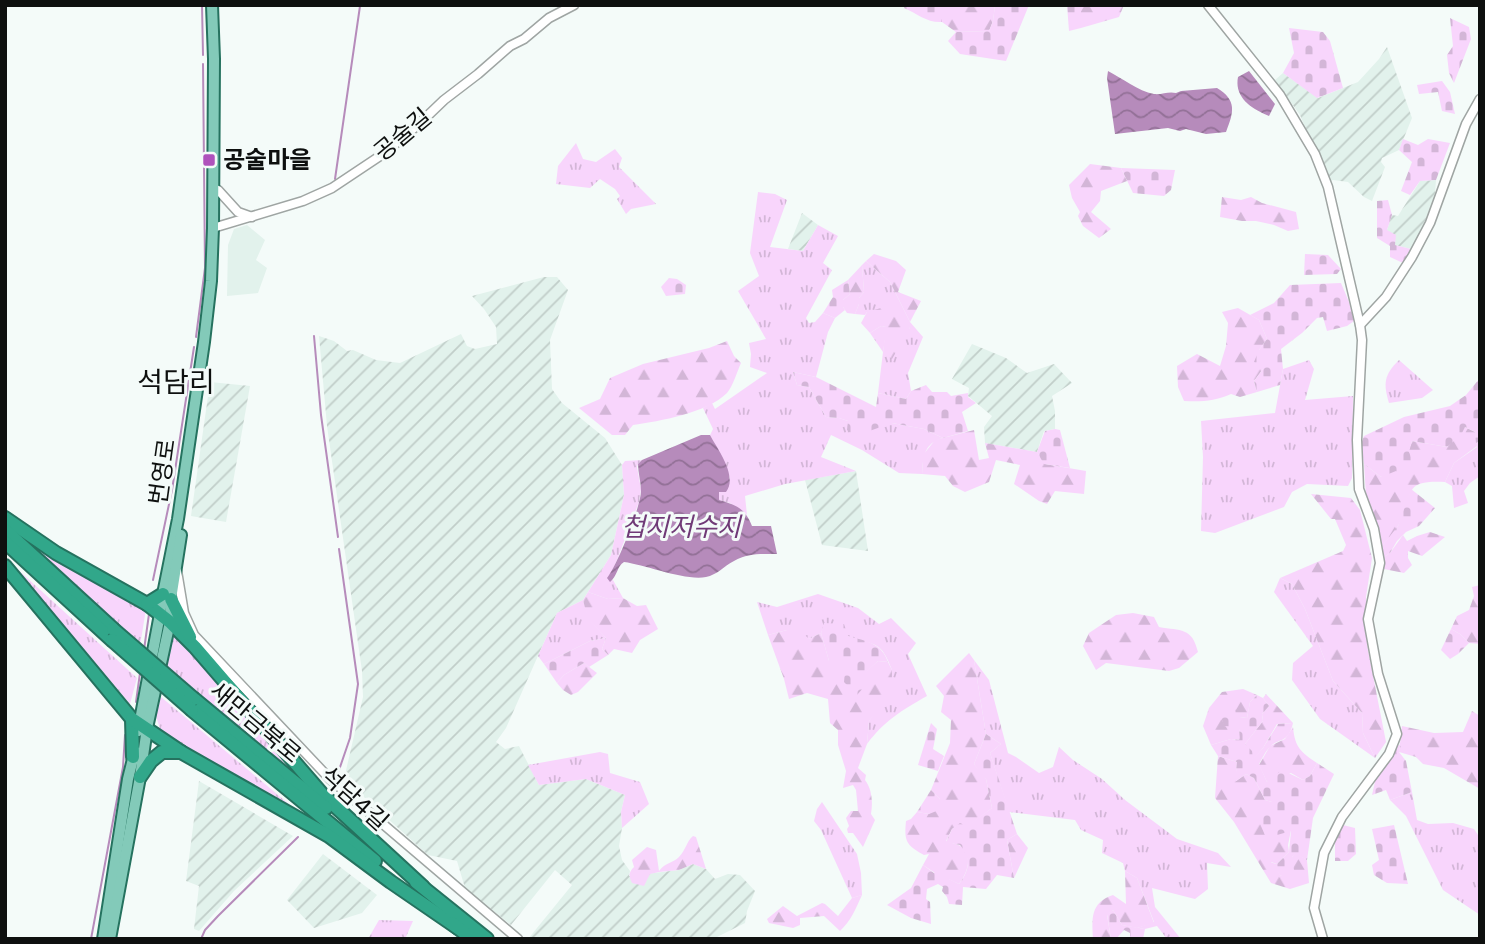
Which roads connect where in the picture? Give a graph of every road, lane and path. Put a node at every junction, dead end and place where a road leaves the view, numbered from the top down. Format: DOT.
graph roads {
  1 [pos="212,5"];
  2 [pos="219,5"];
  3 [pos="573,5"];
  4 [pos="1208,5"];
  5 [pos="1480,99"];
  6 [pos="218,190"];
  7 [pos="252,217"];
  8 [pos="216,228"];
  9 [pos="1360,325"];
  10 [pos="5,518"];
  11 [pos="5,530"];
  12 [pos="5,542"];
  13 [pos="5,566"];
  14 [pos="176,567"];
  15 [pos="167,596"];
  16 [pos="147,604"];
  17 [pos="165,618"];
  18 [pos="113,635"];
  19 [pos="195,647"];
  20 [pos="193,704"];
  21 [pos="140,724"];
  22 [pos="181,752"];
  23 [pos="133,757"];
  24 [pos="140,777"];
  25 [pos="423,887"];
  26 [pos="458,928"];
  27 [pos="103,939"];
  28 [pos="110,939"];
  29 [pos="471,939"];
  30 [pos="487,939"];
  31 [pos="518,939"];
  32 [pos="1323,939"];
  1 -- 8 [label="main road, 번영로"];
  2 -- 6 [label="main road, 번영로"];
  3 -- 7 [label="street, 공술길"];
  4 -- 9 [label="street"];
  5 -- 9 [label="street"];
  6 -- 7 [label="street"];
  6 -- 8 [label="main road, 번영로"];
  7 -- 8 [label="street, 공술길"];
  8 -- 14 [label="main road, 번영로"];
  8 -- 15 [label="main road, 번영로"];
  9 -- 32 [label="street"];
  10 -- 16 [label="highway"];
  11 -- 18 [label="highway, 새만금북로"];
  12 -- 18 [label="highway, 새만금북로"];
  13 -- 21 [label="highway"];
  14 -- 15 [label="main road, 번영로"];
  14 -- 31 [label="street, 석담4길"];
  15 -- 16 [label="highway"];
  15 -- 17 [label="main road, 번영로"];
  15 -- 19 [label="highway"];
  16 -- 17 [label="highway"];
  17 -- 19 [label="highway"];
  17 -- 21 [label="main road, 번영로"];
  18 -- 20 [label="highway, 새만금북로, bridge"];
  19 -- 25 [label="highway"];
  20 -- 25 [label="highway, 새만금북로"];
  20 -- 26 [label="highway, 새만금북로"];
  21 -- 22 [label="highway"];
  21 -- 23 [label="highway"];
  21 -- 24 [label="main road, 번영로"];
  22 -- 24 [label="highway"];
  22 -- 26 [label="highway"];
  23 -- 27 [label="main road"];
  24 -- 28 [label="main road, 번영로"];
  25 -- 30 [label="highway, 새만금북로"];
  26 -- 29 [label="highway, 새만금북로"];
}
